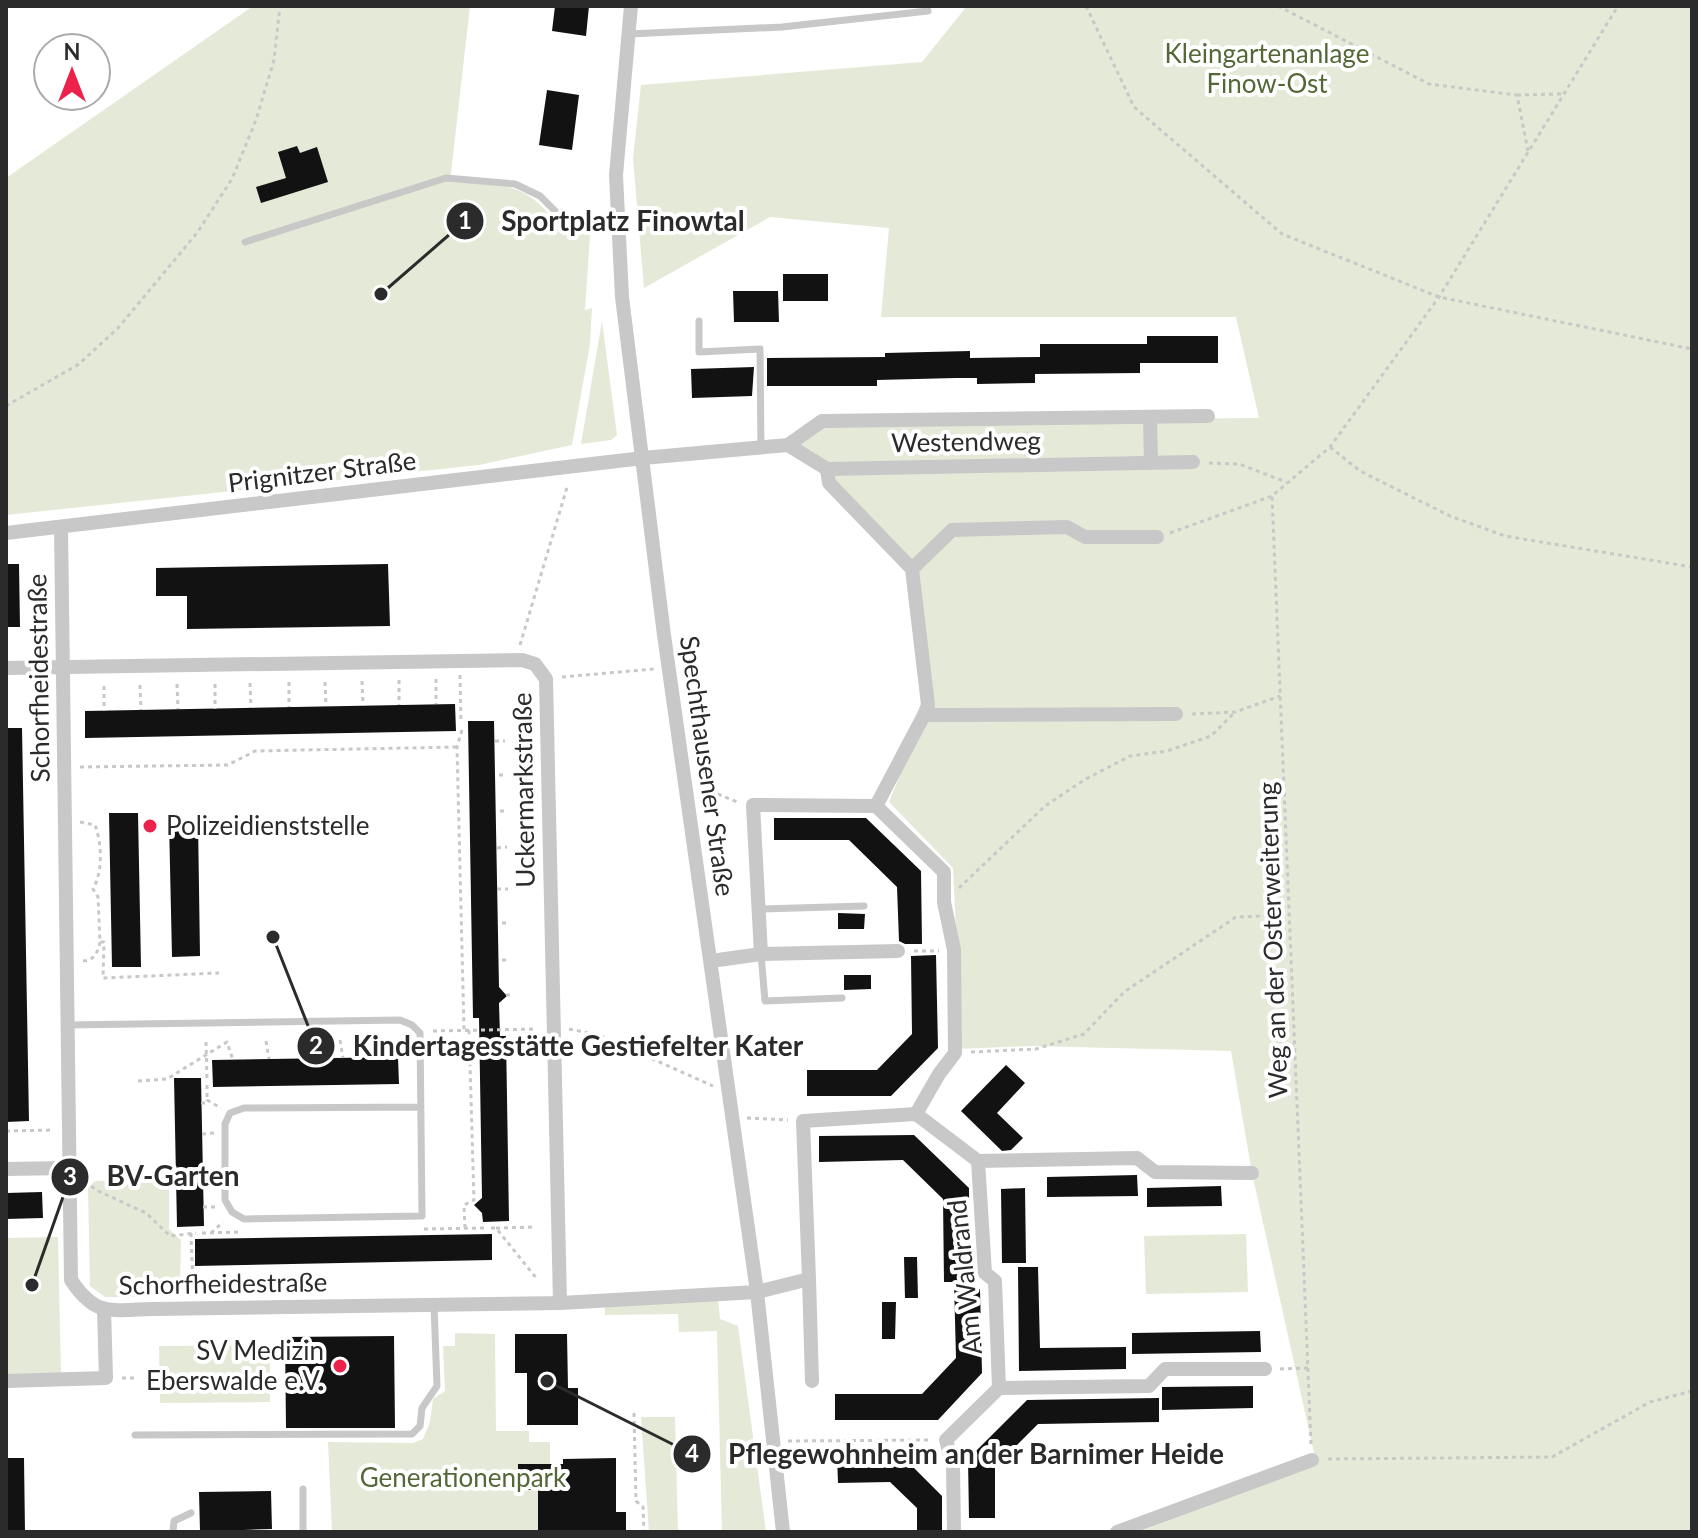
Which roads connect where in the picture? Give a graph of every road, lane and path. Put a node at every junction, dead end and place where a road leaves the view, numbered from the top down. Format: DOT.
graph roads {
  1 [pos="280,6"];
  2 [pos="631,6"];
  3 [pos="1086,6"];
  4 [pos="1278,6"];
  5 [pos="1618,6"];
  6 [pos="928,11"];
  7 [pos="629,34"];
  8 [pos="1564,94"];
  9 [pos="1517,95"];
  10 [pos="1528,151"];
  11 [pos="617,229"];
  12 [pos="245,242"];
  13 [pos="1439,297"];
  14 [pos="699,321"];
  15 [pos="1692,349"];
  16 [pos="6,406"];
  17 [pos="1208,416"];
  18 [pos="1150,417"];
  19 [pos="788,445"];
  20 [pos="1330,447"];
  21 [pos="761,448"];
  22 [pos="643,458"];
  23 [pos="1193,462"];
  24 [pos="1151,463"];
  25 [pos="573,467"];
  26 [pos="827,469"];
  27 [pos="1287,483"];
  28 [pos="1272,496"];
  29 [pos="61,527"];
  30 [pos="6,533"];
  31 [pos="1157,537"];
  32 [pos="1692,567"];
  33 [pos="912,569"];
  34 [pos="508,660"];
  35 [pos="460,661"];
  36 [pos="62,667"];
  37 [pos="669,667"];
  38 [pos="6,668"];
  39 [pos="436,679"];
  40 [pos="546,679"];
  41 [pos="399,680"];
  42 [pos="362,681"];
  43 [pos="289,682"];
  44 [pos="325,682"];
  45 [pos="250,683"];
  46 [pos="177,684"];
  47 [pos="215,684"];
  48 [pos="140,685"];
  49 [pos="104,686"];
  50 [pos="1280,696"];
  51 [pos="436,704"];
  52 [pos="399,705"];
  53 [pos="326,706"];
  54 [pos="363,706"];
  55 [pos="289,707"];
  56 [pos="251,708"];
  57 [pos="178,709"];
  58 [pos="215,709"];
  59 [pos="141,710"];
  60 [pos="104,711"];
  61 [pos="1235,712"];
  62 [pos="1176,714"];
  63 [pos="924,715"];
  64 [pos="461,723"];
  65 [pos="462,730"];
  66 [pos="495,741"];
  67 [pos="505,741"];
  68 [pos="457,747"];
  69 [pos="64,767"];
  70 [pos="499,775"];
  71 [pos="506,775"];
  72 [pos="685,780"];
  73 [pos="753,805"];
  74 [pos="876,806"];
  75 [pos="500,811"];
  76 [pos="506,811"];
  77 [pos="65,823"];
  78 [pos="507,847"];
  79 [pos="497,848"];
  80 [pos="497,889"];
  81 [pos="508,889"];
  82 [pos="944,902"];
  83 [pos="864,906"];
  84 [pos="758,909"];
  85 [pos="1290,915"];
  86 [pos="502,923"];
  87 [pos="508,923"];
  88 [pos="100,942"];
  89 [pos="954,950"];
  90 [pos="898,951"];
  91 [pos="761,954"];
  92 [pos="502,960"];
  93 [pos="509,960"];
  94 [pos="83,961"];
  95 [pos="711,961"];
  96 [pos="219,973"];
  97 [pos="842,998"];
  98 [pos="67,1025"];
  99 [pos="553,1029"];
  100 [pos="467,1030"];
  101 [pos="429,1031"];
  102 [pos="378,1039"];
  103 [pos="340,1040"];
  104 [pos="266,1041"];
  105 [pos="305,1041"];
  106 [pos="206,1042"];
  107 [pos="955,1053"];
  108 [pos="206,1054"];
  109 [pos="379,1057"];
  110 [pos="306,1058"];
  111 [pos="343,1058"];
  112 [pos="269,1059"];
  113 [pos="233,1060"];
  114 [pos="207,1079"];
  115 [pos="138,1081"];
  116 [pos="207,1085"];
  117 [pos="728,1092"];
  118 [pos="201,1103"];
  119 [pos="421,1107"];
  120 [pos="916,1114"];
  121 [pos="732,1117"];
  122 [pos="803,1121"];
  123 [pos="69,1129"];
  124 [pos="6,1131"];
  125 [pos="978,1161"];
  126 [pos="69,1168"];
  127 [pos="6,1169"];
  128 [pos="1252,1173"];
  129 [pos="234,1213"];
  130 [pos="536,1227"];
  131 [pos="465,1228"];
  132 [pos="211,1233"];
  133 [pos="537,1279"];
  134 [pos="809,1279"];
  135 [pos="193,1285"];
  136 [pos="757,1292"];
  137 [pos="560,1303"];
  138 [pos="434,1305"];
  139 [pos="104,1309"];
  140 [pos="1308,1368"];
  141 [pos="1265,1369"];
  142 [pos="6,1381"];
  143 [pos="812,1381"];
  144 [pos="999,1388"];
  145 [pos="1692,1391"];
  146 [pos="634,1413"];
  147 [pos="135,1435"];
  148 [pos="946,1440"];
  149 [pos="772,1442"];
  150 [pos="1312,1460"];
  151 [pos="303,1489"];
  152 [pos="191,1513"];
  153 [pos="173,1532"];
  154 [pos="303,1532"];
  155 [pos="644,1532"];
  156 [pos="783,1532"];
  157 [pos="954,1532"];
  158 [pos="1117,1532"];
  1 -- 16 [label="path"];
  2 -- 7 [label="street, Spechthausener Straße"];
  3 -- 13 [label="path"];
  4 -- 9 [label="path"];
  5 -- 8 [label="path"];
  6 -- 7 [label="lane"];
  7 -- 11 [label="street, Spechthausener Straße"];
  8 -- 9 [label="path"];
  8 -- 10 [label="path"];
  9 -- 10 [label="path"];
  10 -- 13 [label="path"];
  11 -- 12 [label="lane"];
  11 -- 22 [label="street, Spechthausener Straße"];
  13 -- 15 [label="path"];
  13 -- 20 [label="path"];
  14 -- 21 [label="lane"];
  17 -- 18 [label="street, Westendweg"];
  18 -- 19 [label="street, Westendweg"];
  18 -- 24 [label="street"];
  19 -- 21 [label="street, Westendweg"];
  19 -- 26 [label="street"];
  20 -- 27 [label="path"];
  20 -- 32 [label="path"];
  21 -- 22 [label="street, Westendweg"];
  22 -- 25 [label="street, Prignitzer Straße"];
  22 -- 37 [label="street, Spechthausener Straße"];
  23 -- 24 [label="street, Westendweg"];
  23 -- 27 [label="path"];
  24 -- 26 [label="street, Westendweg"];
  25 -- 29 [label="street, Prignitzer Straße"];
  25 -- 34 [label="path"];
  26 -- 33 [label="street"];
  27 -- 28 [label="path"];
  28 -- 31 [label="path"];
  28 -- 50 [label="path, Weg an der Osterweiterung"];
  29 -- 30 [label="street, Prignitzer Straße"];
  29 -- 36 [label="street, Schorfheidestraße"];
  31 -- 33 [label="street"];
  33 -- 63 [label="street"];
  34 -- 35 [label="street, Uckermarkstraße"];
  34 -- 40 [label="street, Uckermarkstraße"];
  35 -- 36 [label="street, Uckermarkstraße"];
  35 -- 64 [label="path"];
  36 -- 38 [label="street, Uckermarkstraße"];
  36 -- 69 [label="street, Schorfheidestraße"];
  37 -- 40 [label="path"];
  37 -- 72 [label="street, Spechthausener Straße"];
  39 -- 51 [label="path"];
  40 -- 99 [label="street, Uckermarkstraße"];
  41 -- 52 [label="path"];
  42 -- 54 [label="path"];
  43 -- 55 [label="path"];
  44 -- 53 [label="path"];
  45 -- 56 [label="path"];
  46 -- 57 [label="path"];
  47 -- 58 [label="path"];
  48 -- 59 [label="path"];
  49 -- 60 [label="path"];
  50 -- 61 [label="path"];
  50 -- 85 [label="path, Weg an der Osterweiterung"];
  61 -- 62 [label="path"];
  61 -- 82 [label="path"];
  62 -- 63 [label="street"];
  63 -- 74 [label="street"];
  65 -- 68 [label="path"];
  66 -- 67 [label="path"];
  68 -- 69 [label="path"];
  68 -- 100 [label="path"];
  69 -- 77 [label="street, Schorfheidestraße"];
  70 -- 71 [label="path"];
  72 -- 73 [label="path"];
  72 -- 95 [label="street, Spechthausener Straße"];
  73 -- 74 [label="street"];
  73 -- 84 [label="street"];
  74 -- 82 [label="street"];
  75 -- 76 [label="path"];
  77 -- 88 [label="path"];
  77 -- 98 [label="street, Schorfheidestraße"];
  78 -- 79 [label="path"];
  80 -- 81 [label="path"];
  82 -- 89 [label="street"];
  83 -- 84 [label="lane"];
  84 -- 91 [label="street"];
  85 -- 107 [label="path"];
  85 -- 140 [label="path, Weg an der Osterweiterung"];
  86 -- 87 [label="path"];
  88 -- 94 [label="path"];
  88 -- 96 [label="path"];
  89 -- 90 [label="path"];
  89 -- 107 [label="street"];
  90 -- 91 [label="street"];
  91 -- 95 [label="street"];
  91 -- 97 [label="lane"];
  92 -- 93 [label="path"];
  95 -- 117 [label="street, Spechthausener Straße"];
  98 -- 119 [label="lane"];
  98 -- 123 [label="street, Schorfheidestraße"];
  99 -- 100 [label="path"];
  99 -- 117 [label="path"];
  99 -- 137 [label="street, Uckermarkstraße"];
  100 -- 101 [label="path"];
  100 -- 131 [label="path"];
  102 -- 109 [label="path"];
  103 -- 111 [label="path"];
  104 -- 112 [label="path"];
  105 -- 110 [label="path"];
  106 -- 108 [label="path"];
  107 -- 120 [label="street"];
  108 -- 113 [label="path"];
  108 -- 114 [label="path"];
  108 -- 115 [label="path"];
  116 -- 118 [label="path"];
  117 -- 121 [label="street, Spechthausener Straße"];
  119 -- 129 [label="lane"];
  119 -- 129 [label="lane"];
  120 -- 122 [label="street"];
  120 -- 125 [label="street"];
  121 -- 122 [label="path"];
  121 -- 136 [label="street, Spechthausener Straße"];
  122 -- 134 [label="street"];
  123 -- 124 [label="path"];
  123 -- 126 [label="street, Schorfheidestraße"];
  125 -- 128 [label="street"];
  125 -- 144 [label="street, Am Waldrand"];
  126 -- 127 [label="street"];
  126 -- 135 [label="path"];
  126 -- 139 [label="street, Schorfheidestraße"];
  129 -- 132 [label="path"];
  130 -- 133 [label="path"];
  134 -- 136 [label="street, Schorfheidestraße"];
  134 -- 143 [label="street"];
  136 -- 137 [label="street, Schorfheidestraße"];
  136 -- 149 [label="street, Spechthausener Straße"];
  137 -- 138 [label="street, Schorfheidestraße"];
  138 -- 139 [label="street, Schorfheidestraße"];
  138 -- 147 [label="lane"];
  139 -- 142 [label="street"];
  140 -- 141 [label="path"];
  140 -- 150 [label="path, Weg an der Osterweiterung"];
  141 -- 144 [label="street"];
  144 -- 148 [label="street"];
  145 -- 150 [label="path"];
  146 -- 155 [label="path"];
  148 -- 149 [label="path"];
  148 -- 157 [label="street"];
  149 -- 156 [label="street, Spechthausener Straße"];
  150 -- 158 [label="street"];
  151 -- 154 [label="lane"];
  152 -- 153 [label="lane"];
}
